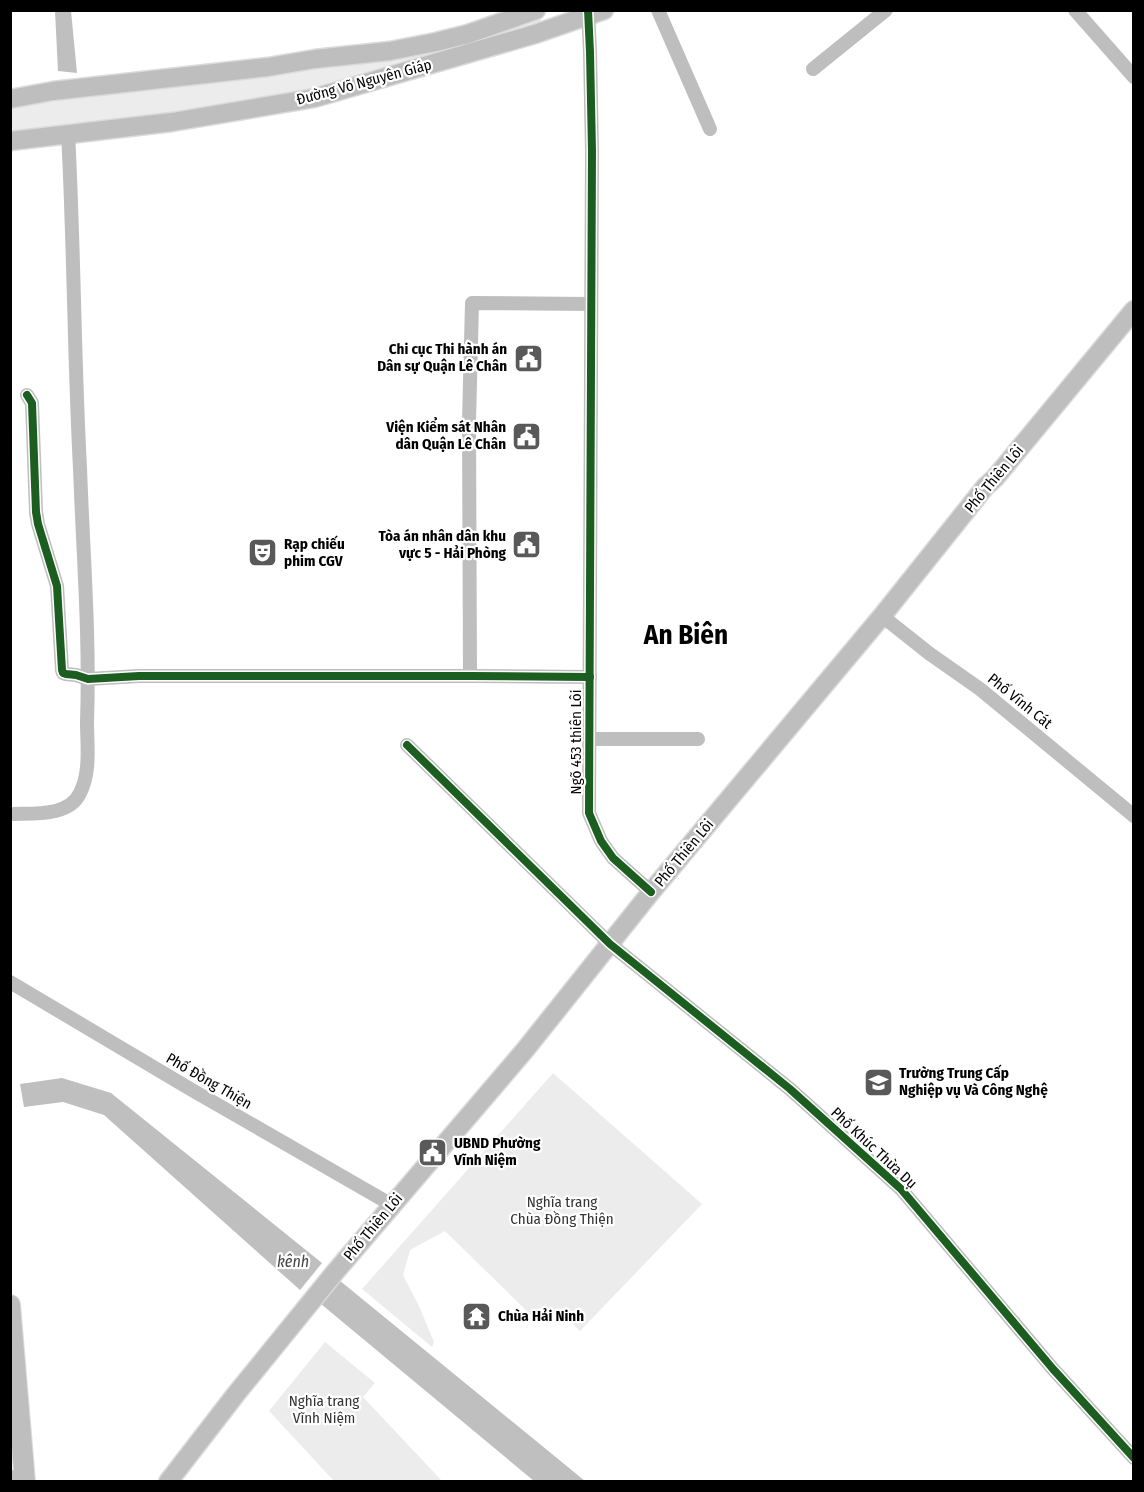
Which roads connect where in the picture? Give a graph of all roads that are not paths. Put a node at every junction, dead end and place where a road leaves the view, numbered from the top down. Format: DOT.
graph roads {
  1 [pos="536,10"];
  2 [pos="658,10"];
  3 [pos="886,10"];
  4 [pos="1075,10"];
  5 [pos="594,12"];
  6 [pos="813,69"];
  7 [pos="1134,77"];
  8 [pos="10,99"];
  9 [pos="710,129"];
  10 [pos="68,133"];
  11 [pos="10,141"];
  12 [pos="591,304"];
  13 [pos="1134,310"];
  14 [pos="27,395"];
  15 [pos="882,616"];
  16 [pos="470,676"];
  17 [pos="590,678"];
  18 [pos="88,679"];
  19 [pos="590,739"];
  20 [pos="698,739"];
  21 [pos="407,746"];
  22 [pos="10,814"];
  23 [pos="1134,816"];
  24 [pos="651,892"];
  25 [pos="610,944"];
  26 [pos="10,982"];
  27 [pos="392,1205"];
  28 [pos="10,1305"];
  29 [pos="1134,1458"];
  30 [pos="25,1482"];
  31 [pos="168,1482"];
  1 -- 8 [label="main road, Đường Võ Nguyên Giáp"];
  2 -- 9 [label="street"];
  3 -- 6 [label="street"];
  4 -- 7 [label="street"];
  5 -- 10 [label="main road, Đường Võ Nguyên Giáp"];
  5 -- 12 [label="street, Ngõ 453 thiên Lôi"];
  10 -- 11 [label="main road, Đường Võ Nguyên Giáp"];
  10 -- 18 [label="street"];
  12 -- 16 [label="street"];
  12 -- 17 [label="street, Ngõ 453 thiên Lôi"];
  13 -- 15 [label="main road, Phố Thiên Lôi"];
  14 -- 18 [label="street"];
  15 -- 23 [label="street, Phố Vĩnh Cát"];
  15 -- 24 [label="main road, Phố Thiên Lôi"];
  16 -- 17 [label="street"];
  16 -- 18 [label="street"];
  17 -- 19 [label="street, Ngõ 453 thiên Lôi"];
  18 -- 22 [label="street"];
  19 -- 20 [label="street"];
  19 -- 24 [label="street, Ngõ 453 thiên Lôi"];
  21 -- 25 [label="street, Phố Khúc Thừa Dụ"];
  24 -- 25 [label="main road, Phố Thiên Lôi"];
  25 -- 27 [label="main road, Phố Thiên Lôi"];
  25 -- 29 [label="street, Phố Khúc Thừa Dụ"];
  26 -- 27 [label="street, Phố Đồng Thiện"];
  27 -- 31 [label="main road, Phố Thiên Lôi"];
  28 -- 30 [label="highway"];
}
